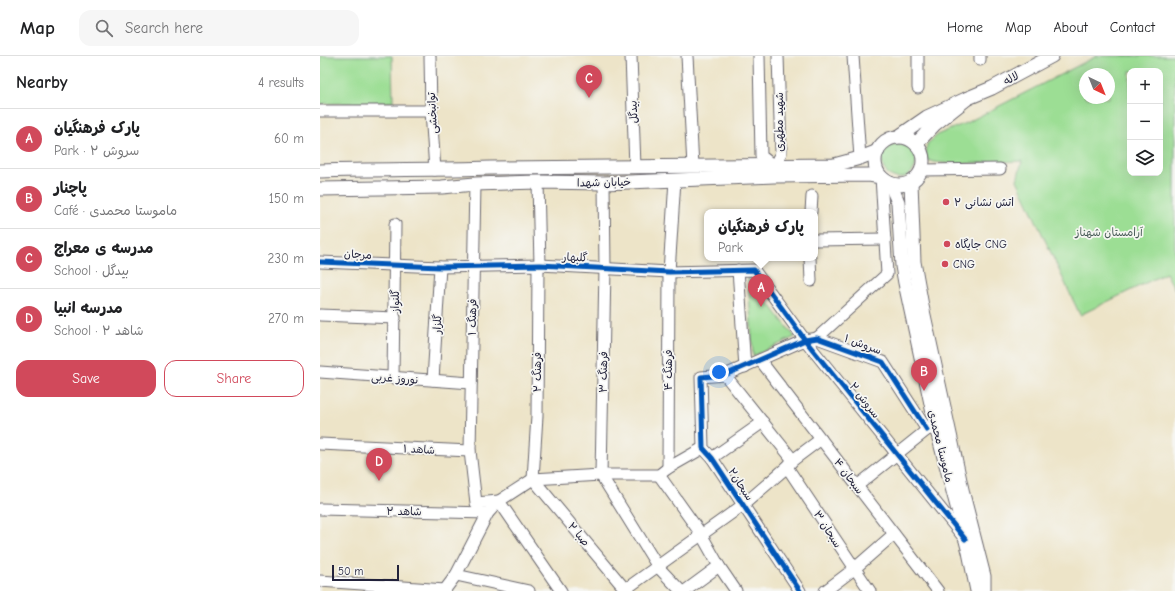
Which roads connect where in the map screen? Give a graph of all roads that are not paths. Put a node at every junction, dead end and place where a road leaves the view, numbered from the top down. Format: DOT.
graph roads {
  1 [pos="430,56"];
  2 [pos="631,56"];
  3 [pos="687,56"];
  4 [pos="759,56"];
  5 [pos="778,56"];
  6 [pos="853,56"];
  7 [pos="918,56"];
  8 [pos="1052,56"];
  9 [pos="918,88"];
  10 [pos="968,98"];
  11 [pos="320,111"];
  12 [pos="431,111"];
  13 [pos="898,137"];
  14 [pos="916,144"];
  15 [pos="878,150"];
  16 [pos="860,158"];
  17 [pos="694,166"];
  18 [pos="635,167"];
  19 [pos="1000,169"];
  20 [pos="435,170"];
  21 [pos="921,170"];
  22 [pos="320,171"];
  23 [pos="774,171"];
  24 [pos="675,180"];
  25 [pos="886,180"];
  26 [pos="538,182"];
  27 [pos="911,182"];
  28 [pos="604,183"];
  29 [pos="475,184"];
  30 [pos="320,189"];
  31 [pos="812,196"];
  32 [pos="811,209"];
  33 [pos="395,224"];
  34 [pos="885,239"];
  35 [pos="818,240"];
  36 [pos="810,261"];
  37 [pos="320,262"];
  38 [pos="539,265"];
  39 [pos="395,266"];
  40 [pos="473,266"];
  41 [pos="440,267"];
  42 [pos="605,268"];
  43 [pos="738,270"];
  44 [pos="754,270"];
  45 [pos="669,272"];
  46 [pos="811,281"];
  47 [pos="320,315"];
  48 [pos="395,318"];
  49 [pos="817,338"];
  50 [pos="805,340"];
  51 [pos="760,360"];
  52 [pos="745,367"];
  53 [pos="320,372"];
  54 [pos="725,375"];
  55 [pos="393,378"];
  56 [pos="433,380"];
  57 [pos="471,382"];
  58 [pos="763,422"];
  59 [pos="931,429"];
  60 [pos="821,439"];
  61 [pos="320,444"];
  62 [pos="703,448"];
  63 [pos="470,451"];
  64 [pos="896,454"];
  65 [pos="712,458"];
  66 [pos="790,464"];
  67 [pos="664,471"];
  68 [pos="601,475"];
  69 [pos="533,479"];
  70 [pos="857,486"];
  71 [pos="499,501"];
  72 [pos="743,505"];
  73 [pos="320,509"];
  74 [pos="488,513"];
  75 [pos="701,534"];
  76 [pos="894,534"];
  77 [pos="964,539"];
  78 [pos="719,566"];
  79 [pos="658,567"];
  80 [pos="854,569"];
  81 [pos="456,575"];
  82 [pos="320,581"];
  83 [pos="497,588"];
  84 [pos="445,590"];
  85 [pos="624,590"];
  86 [pos="529,591"];
  87 [pos="561,591"];
  88 [pos="682,591"];
  89 [pos="685,591"];
  90 [pos="736,591"];
  91 [pos="800,591"];
  92 [pos="825,591"];
  93 [pos="870,591"];
  94 [pos="938,591"];
  95 [pos="977,591"];
  96 [pos="984,591"];
  1 -- 12 [label="street, توانبخشی"];
  2 -- 18 [label="street, بیدگل"];
  3 -- 17 [label="street"];
  4 -- 23 [label="street, شهید مطهری"];
  5 -- 23 [label="street, شهید مطهری"];
  6 -- 16 [label="street"];
  7 -- 9 [label="street"];
  8 -- 10 [label="main road, لاله"];
  10 -- 13 [label="main road"];
  10 -- 14 [label="main road"];
  11 -- 12 [label="street"];
  12 -- 20 [label="street, توانبخشی"];
  13 -- 14 [label="main road"];
  13 -- 15 [label="main road"];
  14 -- 21 [label="main road"];
  15 -- 16 [label="main road, خیابان شهدا"];
  15 -- 25 [label="main road"];
  16 -- 23 [label="main road, خیابان شهدا"];
  17 -- 18 [label="main road, خیابان شهدا"];
  17 -- 23 [label="main road, خیابان شهدا"];
  18 -- 20 [label="main road, خیابان شهدا"];
  19 -- 21 [label="street"];
  20 -- 22 [label="main road, خیابان شهدا"];
  21 -- 27 [label="main road"];
  23 -- 24 [label="main road, خیابان شهدا"];
  23 -- 25 [label="main road, خیابان شهدا"];
  24 -- 28 [label="main road, خیابان شهدا"];
  24 -- 45 [label="street, فرهنگ ۴"];
  25 -- 27 [label="main road"];
  25 -- 34 [label="street"];
  25 -- 59 [label="main road, ماموستا محمدی"];
  26 -- 28 [label="main road, خیابان شهدا"];
  26 -- 29 [label="main road, خیابان شهدا"];
  26 -- 38 [label="street, فرهنگ ۲"];
  27 -- 96 [label="main road, ماموستا محمدی"];
  28 -- 42 [label="street, فرهنگ ۳"];
  29 -- 30 [label="main road, خیابان شهدا"];
  29 -- 40 [label="street, فرهنگ ۱"];
  31 -- 32 [label="street"];
  33 -- 39 [label="street, گلنواز"];
  34 -- 35 [label="street"];
  34 -- 49 [label="street"];
  36 -- 46 [label="street"];
  37 -- 39 [label="street, مرجان"];
  38 -- 40 [label="street, گلبهار"];
  38 -- 42 [label="street, گلبهار"];
  38 -- 69 [label="street, فرهنگ ۲"];
  39 -- 41 [label="street, گلبهار"];
  39 -- 48 [label="street, گلنواز"];
  40 -- 41 [label="street, گلبهار"];
  40 -- 57 [label="street, فرهنگ ۱"];
  41 -- 56 [label="street, گلزار"];
  42 -- 45 [label="street, گلبهار"];
  42 -- 68 [label="street, فرهنگ ۳"];
  43 -- 44 [label="street, گلبهار"];
  43 -- 45 [label="street, گلبهار"];
  43 -- 52 [label="street"];
  44 -- 50 [label="street, سروش ۲"];
  45 -- 67 [label="street, فرهنگ ۴"];
  47 -- 48 [label="street"];
  48 -- 55 [label="street, گلنواز"];
  49 -- 50 [label="street, سروش ۱"];
  49 -- 59 [label="street, سروش ۱"];
  50 -- 51 [label="street, سروش ۱"];
  50 -- 64 [label="street, سروش ۲"];
  51 -- 52 [label="street, سروش ۱"];
  51 -- 60 [label="street, سبحان ۴"];
  52 -- 54 [label="street, سروش ۱"];
  53 -- 55 [label="street, نوروز غربی"];
  54 -- 58 [label="street, سبحان ۳"];
  54 -- 62 [label="street, سروش ۱"];
  55 -- 56 [label="street, نوروز غربی"];
  56 -- 57 [label="street, نوروز غربی"];
  57 -- 63 [label="street, فرهنگ ۱"];
  58 -- 65 [label="street"];
  58 -- 66 [label="street, سبحان ۳"];
  59 -- 64 [label="street"];
  59 -- 77 [label="main road, ماموستا محمدی"];
  60 -- 66 [label="street"];
  60 -- 70 [label="street, سبحان ۴"];
  61 -- 63 [label="street, شاهد ۱"];
  62 -- 65 [label="street, سبحان۲"];
  62 -- 67 [label="street"];
  63 -- 71 [label="street, فرهنگ ۱"];
  64 -- 70 [label="street"];
  64 -- 77 [label="street, سروش ۲"];
  65 -- 72 [label="street, سبحان۲"];
  66 -- 72 [label="street"];
  66 -- 80 [label="street, سبحان ۳"];
  67 -- 68 [label="street"];
  67 -- 75 [label="street"];
  68 -- 69 [label="street"];
  68 -- 79 [label="street"];
  69 -- 71 [label="street"];
  69 -- 85 [label="street, صبا ۲"];
  70 -- 76 [label="street, سبحان ۴"];
  71 -- 74 [label="street"];
  71 -- 87 [label="street"];
  72 -- 75 [label="street"];
  72 -- 91 [label="street, سبحان۲"];
  73 -- 74 [label="street, شاهد ۲"];
  74 -- 81 [label="street"];
  75 -- 78 [label="street"];
  75 -- 79 [label="street"];
  76 -- 80 [label="street"];
  76 -- 94 [label="street, سبحان ۴"];
  77 -- 95 [label="main road, ماموستا محمدی"];
  78 -- 89 [label="street"];
  78 -- 90 [label="street"];
  79 -- 85 [label="street"];
  79 -- 88 [label="street"];
  80 -- 92 [label="street"];
  80 -- 93 [label="street, سبحان ۳"];
  81 -- 83 [label="street"];
  81 -- 84 [label="street"];
  82 -- 84 [label="street"];
  83 -- 86 [label="street"];
}
